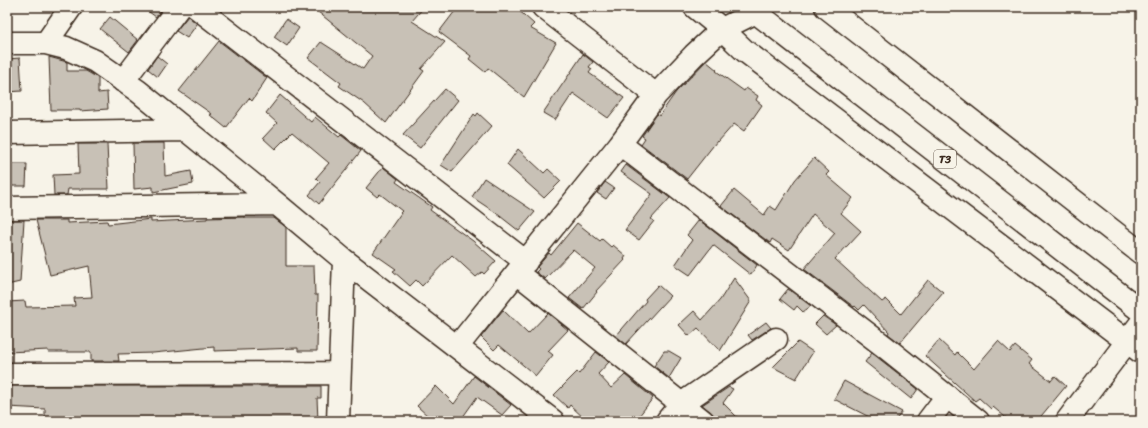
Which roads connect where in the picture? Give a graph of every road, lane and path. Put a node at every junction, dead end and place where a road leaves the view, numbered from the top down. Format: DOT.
graph roads {
  1 [pos="71,7"];
  2 [pos="179,7"];
  3 [pos="196,7"];
  4 [pos="543,7"];
  5 [pos="695,7"];
  6 [pos="826,7"];
  7 [pos="753,10"];
  8 [pos="722,29"];
  9 [pos="7,43"];
  10 [pos="46,43"];
  11 [pos="123,81"];
  12 [pos="656,94"];
  13 [pos="186,130"];
  14 [pos="7,133"];
  15 [pos="620,144"];
  16 [pos="277,204"];
  17 [pos="7,208"];
  18 [pos="1141,253"];
  19 [pos="344,260"];
  20 [pos="521,268"];
  21 [pos="1141,311"];
  22 [pos="1141,323"];
  23 [pos="776,339"];
  24 [pos="1134,346"];
  25 [pos="457,347"];
  26 [pos="339,373"];
  27 [pos="7,374"];
  28 [pos="947,396"];
  29 [pos="681,404"];
  30 [pos="338,421"];
  31 [pos="552,421"];
  32 [pos="667,421"];
  33 [pos="703,421"];
  34 [pos="928,421"];
  35 [pos="978,421"];
  36 [pos="1067,421"];
  1 -- 10 [label="main road"];
  2 -- 11 [label="main road"];
  3 -- 20 [label="main road"];
  4 -- 12 [label="main road"];
  5 -- 8 [label="main road"];
  6 -- 18 [label="main road"];
  7 -- 8 [label="main road"];
  7 -- 21 [label="main road, T3"];
  8 -- 12 [label="main road"];
  8 -- 24 [label="main road"];
  9 -- 10 [label="main road"];
  10 -- 11 [label="main road"];
  11 -- 13 [label="main road"];
  12 -- 15 [label="main road"];
  13 -- 14 [label="main road"];
  13 -- 16 [label="main road"];
  15 -- 20 [label="main road"];
  15 -- 28 [label="main road"];
  16 -- 17 [label="main road"];
  16 -- 19 [label="main road"];
  19 -- 25 [label="main road"];
  19 -- 26 [label="main road"];
  20 -- 25 [label="main road"];
  20 -- 29 [label="main road"];
  22 -- 24 [label="main road"];
  23 -- 29 [label="main road"];
  24 -- 36 [label="main road"];
  25 -- 31 [label="main road"];
  26 -- 27 [label="main road"];
  26 -- 30 [label="main road"];
  28 -- 34 [label="main road"];
  28 -- 35 [label="main road"];
  29 -- 32 [label="main road"];
  29 -- 33 [label="main road"];
}
